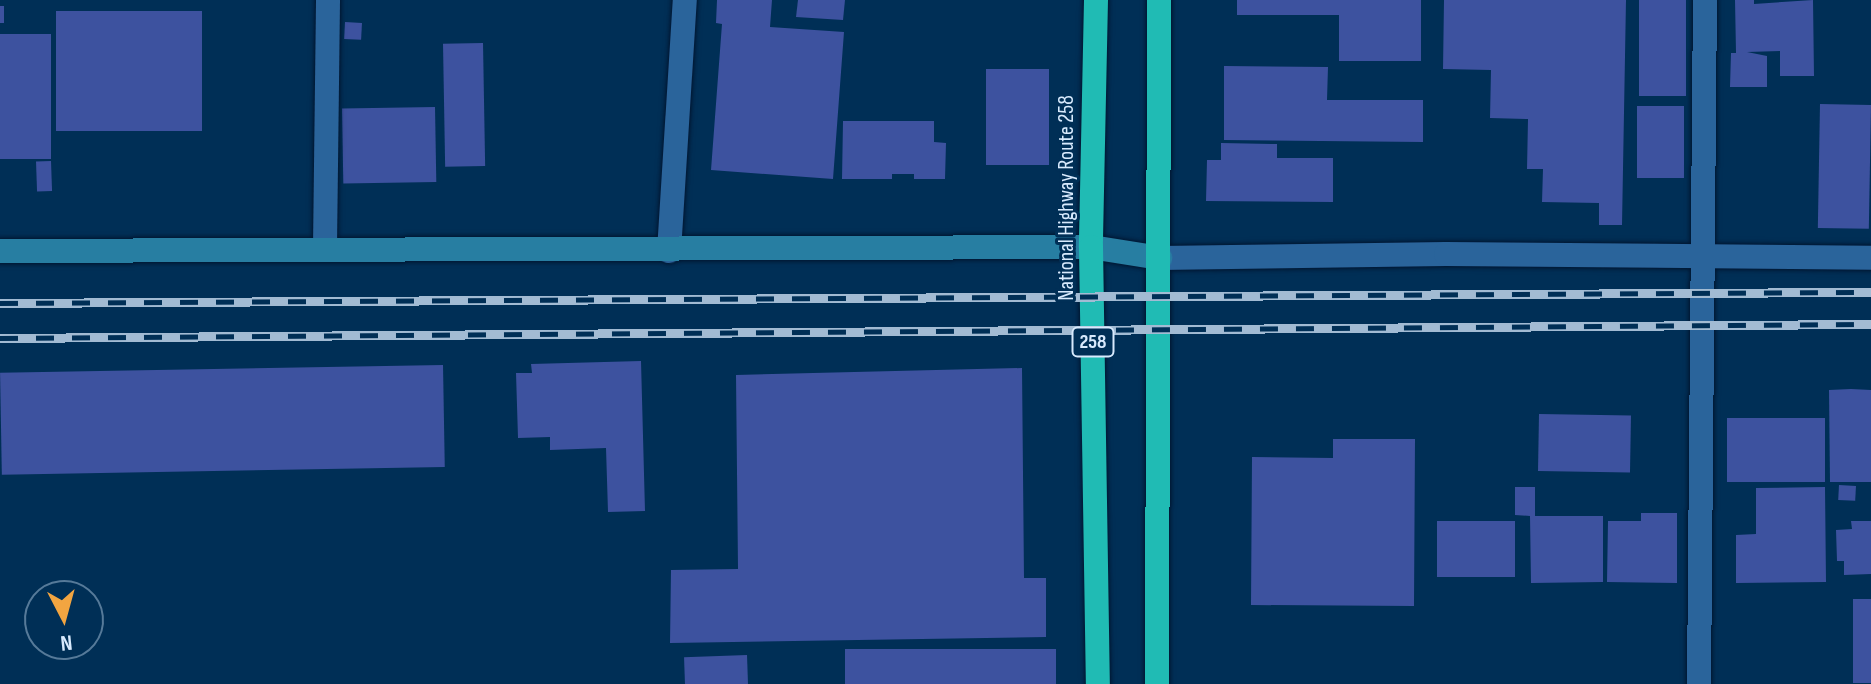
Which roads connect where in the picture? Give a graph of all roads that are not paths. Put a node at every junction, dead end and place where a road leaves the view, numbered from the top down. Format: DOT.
graph roads {
  1 [pos="328,0"];
  2 [pos="685,0"];
  3 [pos="1096,0"];
  4 [pos="1159,0"];
  5 [pos="1705,0"];
  6 [pos="325,247"];
  7 [pos="1091,247"];
  8 [pos="0,251"];
  9 [pos="669,251"];
  10 [pos="1702,257"];
  11 [pos="1160,258"];
  12 [pos="1871,258"];
  13 [pos="1098,684"];
  14 [pos="1157,684"];
  15 [pos="1699,684"];
  1 -- 6 [label="street"];
  2 -- 9 [label="street"];
  3 -- 7 [label="highway, National Highway Route 258 / 258"];
  4 -- 11 [label="highway"];
  5 -- 10 [label="street"];
  6 -- 8 [label="street"];
  6 -- 9 [label="street"];
  7 -- 9 [label="street"];
  7 -- 11 [label="street"];
  7 -- 13 [label="highway, National Highway Route 258 / 258"];
  10 -- 11 [label="street"];
  10 -- 12 [label="street"];
  10 -- 15 [label="street"];
  11 -- 14 [label="highway"];
}
